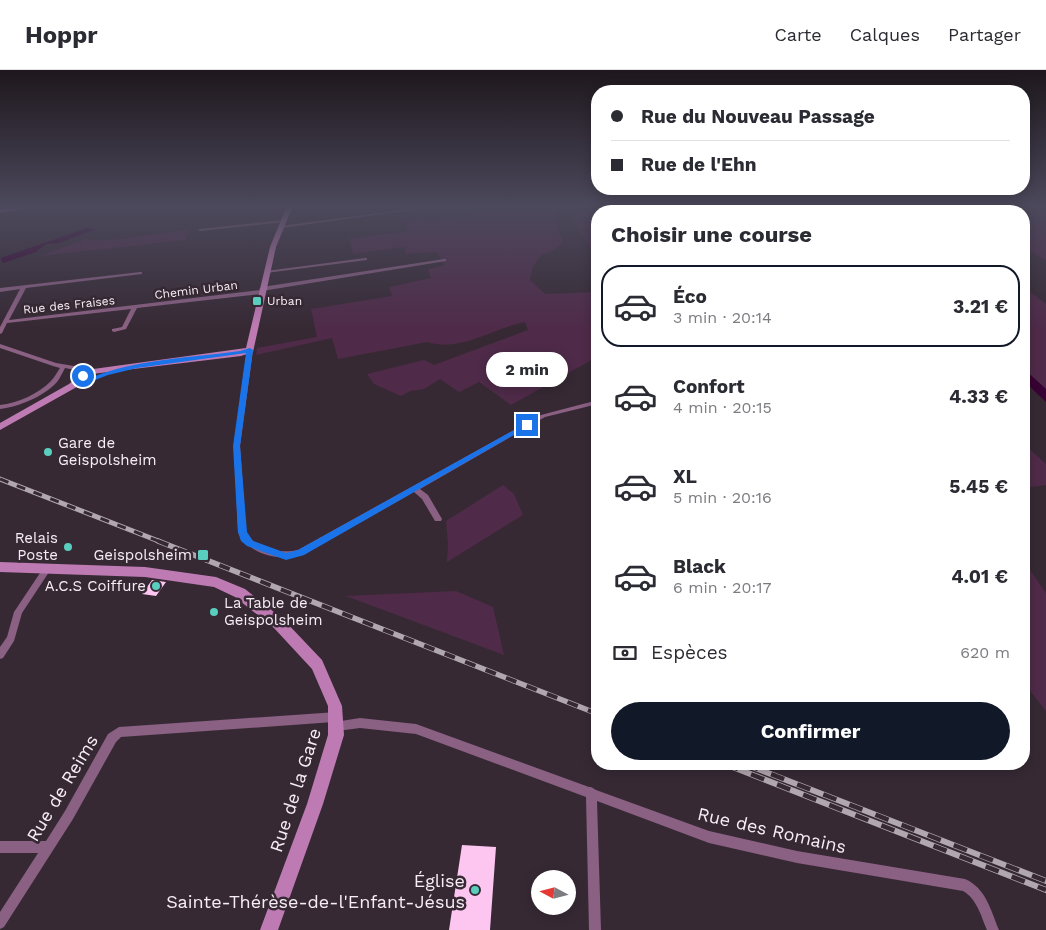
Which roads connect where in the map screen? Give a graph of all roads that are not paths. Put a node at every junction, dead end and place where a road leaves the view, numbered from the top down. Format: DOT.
graph roads {
  1 [pos="274,248"];
  2 [pos="366,258"];
  3 [pos="444,260"];
  4 [pos="266,272"];
  5 [pos="140,273"];
  6 [pos="24,287"];
  7 [pos="0,290"];
  8 [pos="262,290"];
  9 [pos="134,308"];
  10 [pos="6,322"];
  11 [pos="114,330"];
  12 [pos="0,332"];
  13 [pos="0,346"];
  14 [pos="250,350"];
  15 [pos="55,365"];
  16 [pos="62,369"];
  17 [pos="90,375"];
  18 [pos="591,404"];
  19 [pos="0,407"];
  20 [pos="0,427"];
  21 [pos="0,432"];
  22 [pos="416,488"];
  23 [pos="438,519"];
  24 [pos="0,567"];
  25 [pos="47,569"];
  26 [pos="0,655"];
  27 [pos="337,721"];
  28 [pos="591,792"];
  29 [pos="0,847"];
  30 [pos="48,847"];
  31 [pos="0,923"];
  32 [pos="269,930"];
  33 [pos="595,930"];
  34 [pos="993,930"];
  1 -- 4 [label="main road"];
  2 -- 4 [label="street"];
  3 -- 8 [label="street, Chemin Urban"];
  4 -- 8 [label="main road"];
  5 -- 6 [label="street"];
  6 -- 7 [label="street"];
  6 -- 10 [label="street"];
  8 -- 9 [label="street, Chemin Urban"];
  8 -- 14 [label="main road"];
  9 -- 10 [label="street, Rue des Fraises"];
  9 -- 11 [label="street"];
  10 -- 12 [label="street"];
  13 -- 15 [label="street"];
  14 -- 17 [label="main road"];
  14 -- 22 [label="street"];
  15 -- 16 [label="street"];
  15 -- 17 [label="street"];
  16 -- 17 [label="street"];
  16 -- 19 [label="street"];
  17 -- 20 [label="main road"];
  17 -- 21 [label="main road"];
  18 -- 22 [label="street"];
  22 -- 23 [label="street"];
  24 -- 25 [label="main road, Rue de la Gare"];
  25 -- 26 [label="street"];
  25 -- 27 [label="main road, Rue de la Gare"];
  27 -- 28 [label="street, Rue des Romains"];
  27 -- 30 [label="street, Rue de Reims"];
  27 -- 32 [label="main road, Rue de la Gare"];
  28 -- 33 [label="street"];
  28 -- 34 [label="street, Rue des Romains"];
  29 -- 30 [label="street"];
  30 -- 31 [label="street, Rue de Reims"];
}
